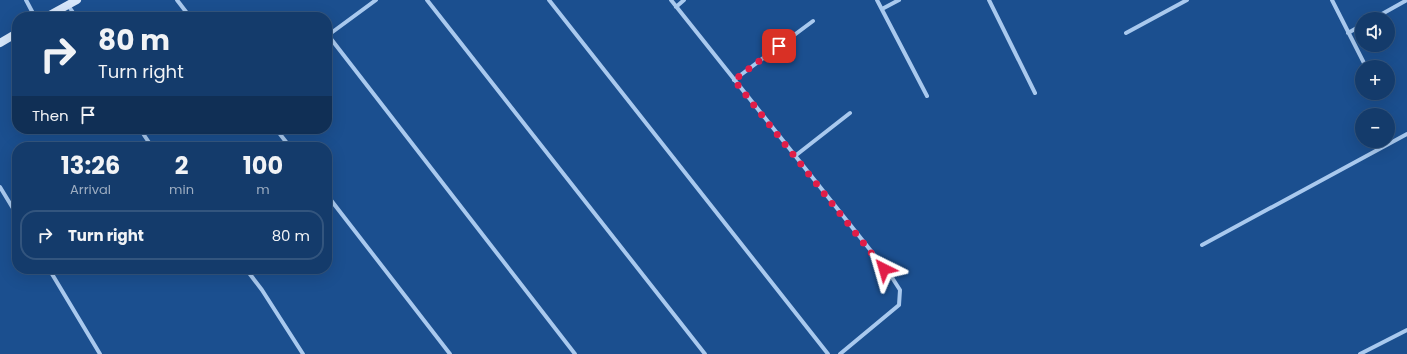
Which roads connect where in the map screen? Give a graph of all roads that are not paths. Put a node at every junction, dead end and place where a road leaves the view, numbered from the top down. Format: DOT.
graph roads {
  1 [pos="26,0"];
  2 [pos="77,0"];
  3 [pos="177,0"];
  4 [pos="376,0"];
  5 [pos="427,0"];
  6 [pos="549,0"];
  7 [pos="670,0"];
  8 [pos="684,0"];
  9 [pos="877,0"];
  10 [pos="899,0"];
  11 [pos="990,0"];
  12 [pos="1187,0"];
  13 [pos="1332,0"];
  14 [pos="1407,0"];
  15 [pos="68,5"];
  16 [pos="676,7"];
  17 [pos="882,9"];
  18 [pos="32,12"];
  19 [pos="55,12"];
  20 [pos="73,12"];
  21 [pos="186,12"];
  22 [pos="1386,12"];
  23 [pos="813,21"];
  24 [pos="1355,29"];
  25 [pos="1126,32"];
  26 [pos="332,33"];
  27 [pos="1348,33"];
  28 [pos="12,36"];
  29 [pos="332,41"];
  30 [pos="0,42"];
  31 [pos="1362,60"];
  32 [pos="734,80"];
  33 [pos="1035,93"];
  34 [pos="927,96"];
  35 [pos="850,113"];
  36 [pos="280,134"];
  37 [pos="1407,134"];
  38 [pos="286,142"];
  39 [pos="795,156"];
  40 [pos="0,187"];
  41 [pos="332,201"];
  42 [pos="12,207"];
  43 [pos="1202,244"];
  44 [pos="52,274"];
  45 [pos="250,274"];
  46 [pos="1407,330"];
  47 [pos="100,354"];
  48 [pos="303,354"];
  49 [pos="450,354"];
  50 [pos="575,354"];
  51 [pos="705,354"];
  52 [pos="828,354"];
  53 [pos="840,354"];
  54 [pos="1360,354"];
  1 -- 18 [label="street"];
  2 -- 15 [label="street"];
  3 -- 21 [label="street"];
  4 -- 26 [label="street"];
  5 -- 51 [label="street"];
  6 -- 52 [label="street"];
  7 -- 16 [label="street"];
  8 -- 16 [label="street"];
  9 -- 17 [label="street"];
  10 -- 17 [label="street"];
  11 -- 33 [label="street"];
  12 -- 25 [label="street"];
  13 -- 27 [label="street"];
  14 -- 22 [label="street"];
  15 -- 19 [label="street"];
  15 -- 20 [label="street"];
  16 -- 32 [label="street"];
  17 -- 34 [label="street"];
  23 -- 32 [label="street"];
  24 -- 27 [label="street"];
  27 -- 31 [label="street"];
  28 -- 30 [label="street"];
  29 -- 50 [label="street"];
  32 -- 39 [label="street"];
  35 -- 39 [label="street"];
  36 -- 38 [label="street"];
  37 -- 43 [label="street"];
  39 -- 53 [label="street"];
  40 -- 42 [label="street"];
  41 -- 49 [label="street"];
  44 -- 47 [label="street"];
  45 -- 48 [label="street"];
  46 -- 54 [label="street"];
}
